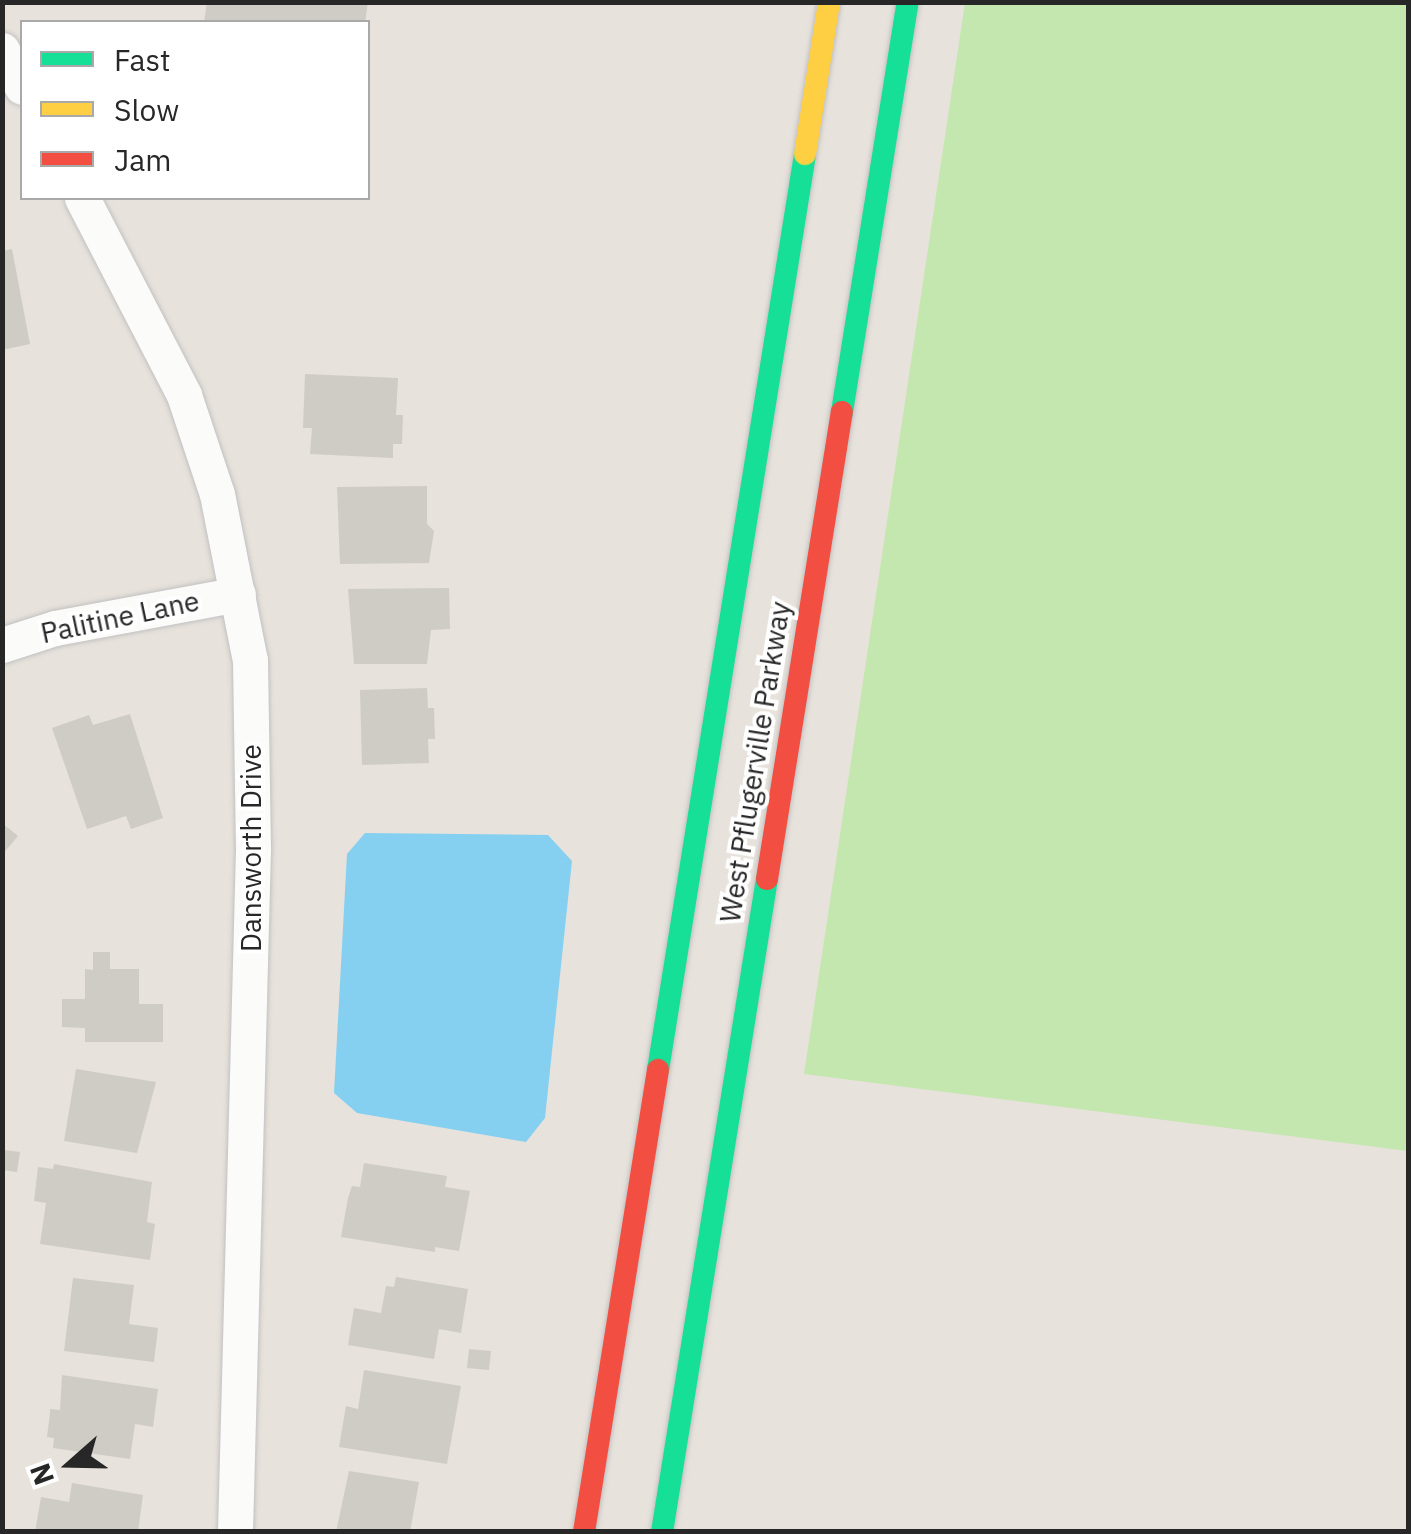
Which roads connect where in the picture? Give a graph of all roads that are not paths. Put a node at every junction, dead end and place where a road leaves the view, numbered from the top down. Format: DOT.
graph roads {
  1 [pos="828,2"];
  2 [pos="908,2"];
  3 [pos="2,50"];
  4 [pos="20,83"];
  5 [pos="83,200"];
  6 [pos="238,594"];
  7 [pos="2,645"];
  8 [pos="234,1532"];
  9 [pos="584,1532"];
  10 [pos="662,1532"];
  1 -- 9 [label="main road, West Pflugerville Parkway"];
  2 -- 10 [label="main road, West Pflugerville Parkway"];
  3 -- 4 [label="street"];
  5 -- 6 [label="street, Dansworth Drive"];
  6 -- 7 [label="street, Palitine Lane"];
  6 -- 8 [label="street, Dansworth Drive"];
}
